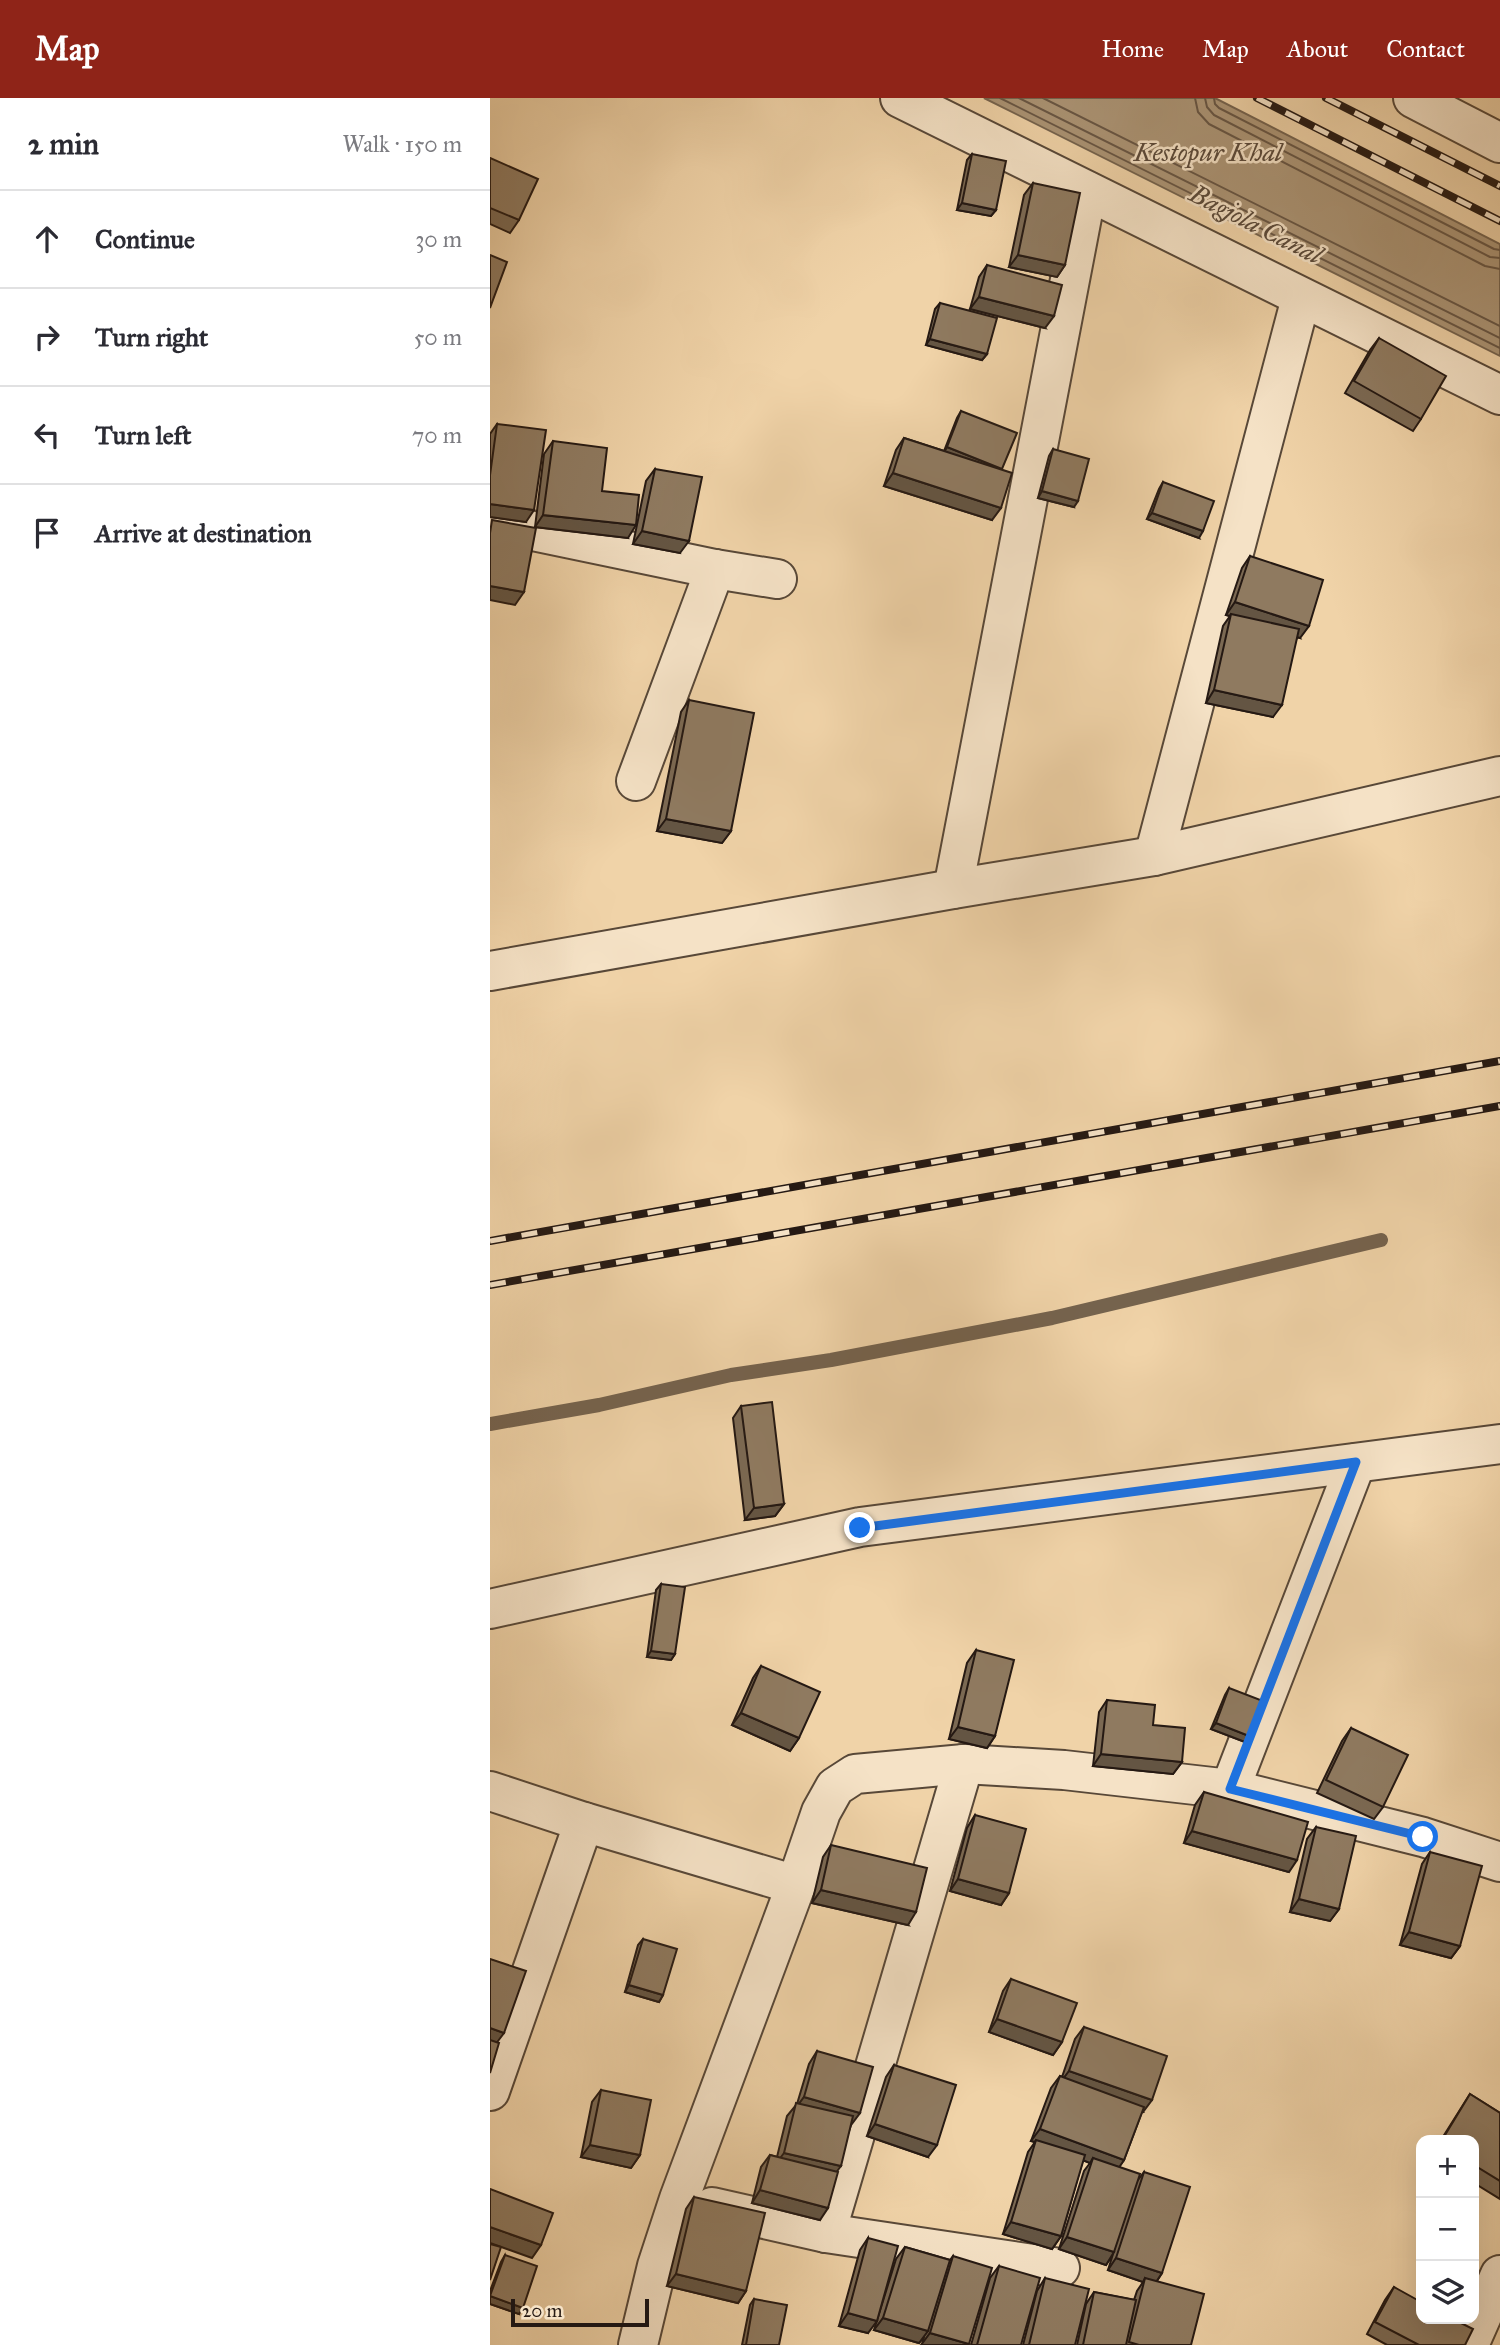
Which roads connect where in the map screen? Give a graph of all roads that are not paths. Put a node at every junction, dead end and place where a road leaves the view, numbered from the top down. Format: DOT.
graph roads {
  1 [pos="900,98"];
  2 [pos="1432,102"];
  3 [pos="1500,143"];
  4 [pos="1087,191"];
  5 [pos="1301,298"];
  6 [pos="1500,395"];
  7 [pos="490,522"];
  8 [pos="715,569"];
  9 [pos="777,579"];
  10 [pos="1500,776"];
  11 [pos="636,781"];
  12 [pos="1154,856"];
  13 [pos="953,889"];
  14 [pos="490,971"];
  15 [pos="1500,1444"];
  16 [pos="1356,1462"];
  17 [pos="490,1609"];
  18 [pos="964,1763"];
  19 [pos="1230,1789"];
  20 [pos="490,1791"];
  21 [pos="584,1822"];
  22 [pos="1500,1862"];
  23 [pos="796,1885"];
  24 [pos="490,2091"];
  25 [pos="680,2199"];
  26 [pos="826,2233"];
  27 [pos="1060,2268"];
  28 [pos="1500,2275"];
  29 [pos="638,2345"];
  30 [pos="1469,2345"];
  1 -- 4 [label="street"];
  2 -- 3 [label="street"];
  4 -- 5 [label="street"];
  4 -- 13 [label="street"];
  5 -- 6 [label="street"];
  5 -- 12 [label="street"];
  7 -- 8 [label="street"];
  8 -- 9 [label="street"];
  8 -- 11 [label="street"];
  10 -- 12 [label="street"];
  12 -- 13 [label="street"];
  13 -- 14 [label="street"];
  15 -- 16 [label="street"];
  16 -- 17 [label="street"];
  16 -- 19 [label="street"];
  18 -- 19 [label="street"];
  18 -- 23 [label="street"];
  18 -- 26 [label="street"];
  19 -- 22 [label="street"];
  20 -- 21 [label="street"];
  21 -- 23 [label="street"];
  21 -- 24 [label="street"];
  23 -- 25 [label="street"];
  25 -- 26 [label="street"];
  25 -- 29 [label="street"];
  26 -- 27 [label="street"];
  28 -- 30 [label="street"];
}
